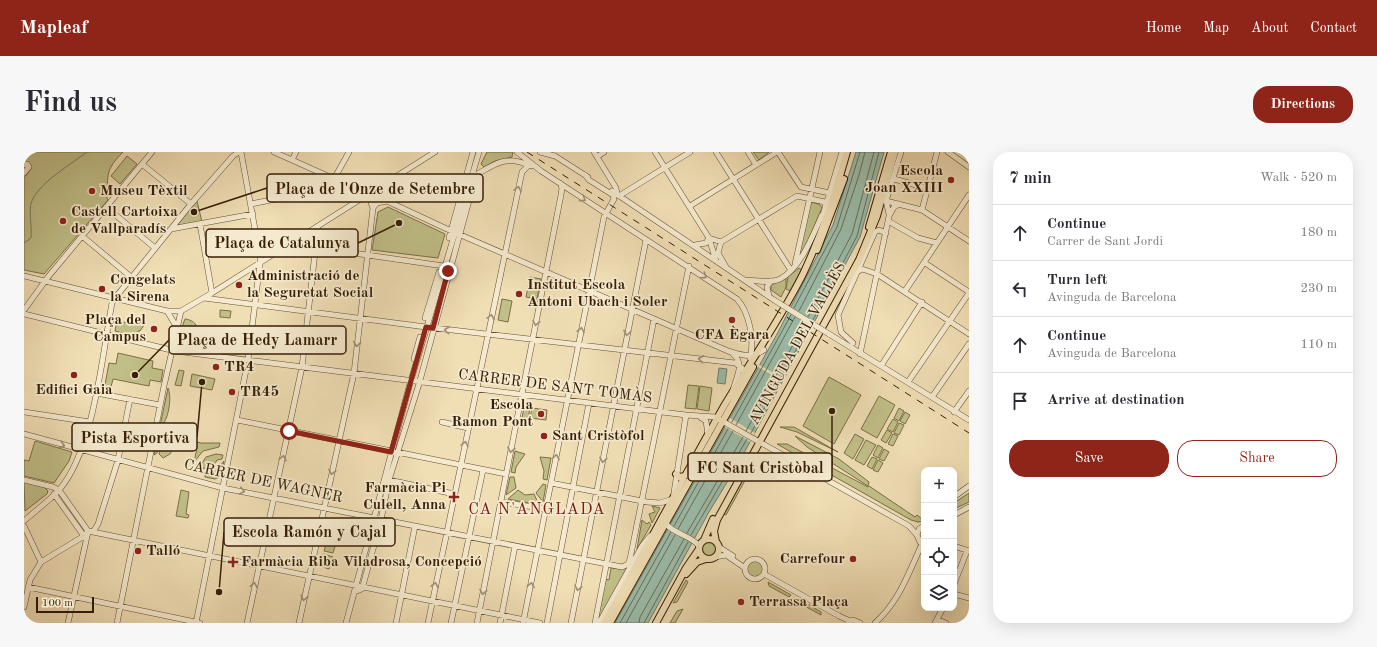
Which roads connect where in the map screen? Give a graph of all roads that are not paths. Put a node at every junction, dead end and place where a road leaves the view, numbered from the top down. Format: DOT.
graph roads {
  1 [pos="152,152"];
  2 [pos="240,152"];
  3 [pos="274,152"];
  4 [pos="296,152"];
  5 [pos="349,152"];
  6 [pos="434,152"];
  7 [pos="474,152"];
  8 [pos="479,152"];
  9 [pos="517,152"];
  10 [pos="540,152"];
  11 [pos="549,152"];
  12 [pos="604,152"];
  13 [pos="655,152"];
  14 [pos="690,152"];
  15 [pos="716,152"];
  16 [pos="748,152"];
  17 [pos="778,152"];
  18 [pos="820,152"];
  19 [pos="847,152"];
  20 [pos="890,152"];
  21 [pos="895,152"];
  22 [pos="901,152"];
  23 [pos="937,152"];
  24 [pos="948,152"];
  25 [pos="595,154"];
  26 [pos="555,156"];
  27 [pos="292,160"];
  28 [pos="142,164"];
  29 [pos="24,165"];
  30 [pos="529,165"];
  31 [pos="756,165"];
  32 [pos="969,167"];
  33 [pos="665,168"];
  34 [pos="540,171"];
  35 [pos="24,172"];
  36 [pos="585,175"];
  37 [pos="334,179"];
  38 [pos="733,179"];
  39 [pos="894,179"];
  40 [pos="472,181"];
  41 [pos="560,183"];
  42 [pos="801,187"];
  43 [pos="616,188"];
  44 [pos="881,188"];
  45 [pos="928,188"];
  46 [pos="812,189"];
  47 [pos="629,191"];
  48 [pos="371,192"];
  49 [pos="618,195"];
  50 [pos="831,195"];
  51 [pos="312,196"];
  52 [pos="800,196"];
  53 [pos="969,196"];
  54 [pos="809,198"];
  55 [pos="884,200"];
  56 [pos="387,201"];
  57 [pos="191,204"];
  58 [pos="251,204"];
  59 [pos="899,204"];
  60 [pos="690,206"];
  61 [pos="825,206"];
  62 [pos="834,206"];
  63 [pos="106,207"];
  64 [pos="373,208"];
  65 [pos="922,210"];
  66 [pos="253,214"];
  67 [pos="606,214"];
  68 [pos="822,215"];
  69 [pos="889,218"];
  70 [pos="758,219"];
  71 [pos="200,224"];
  72 [pos="318,226"];
  73 [pos="948,228"];
  74 [pos="171,229"];
  75 [pos="453,231"];
  76 [pos="819,232"];
  77 [pos="886,233"];
  78 [pos="460,234"];
  79 [pos="82,236"];
  80 [pos="966,237"];
  81 [pos="709,238"];
  82 [pos="646,240"];
  83 [pos="969,241"];
  84 [pos="721,242"];
  85 [pos="290,244"];
  86 [pos="937,244"];
  87 [pos="694,245"];
  88 [pos="155,248"];
  89 [pos="317,248"];
  90 [pos="504,253"];
  91 [pos="368,254"];
  92 [pos="716,261"];
  93 [pos="260,263"];
  94 [pos="925,263"];
  95 [pos="795,264"];
  96 [pos="442,266"];
  97 [pos="689,266"];
  98 [pos="727,268"];
  99 [pos="790,269"];
  100 [pos="546,271"];
  101 [pos="854,272"];
  102 [pos="877,274"];
  103 [pos="24,276"];
  104 [pos="131,277"];
  105 [pos="744,279"];
  106 [pos="45,281"];
  107 [pos="771,281"];
  108 [pos="589,290"];
  109 [pos="905,291"];
  110 [pos="969,292"];
  111 [pos="212,293"];
  112 [pos="115,298"];
  113 [pos="204,298"];
  114 [pos="771,298"];
  115 [pos="922,302"];
  116 [pos="255,305"];
  117 [pos="631,309"];
  118 [pos="24,310"];
  119 [pos="167,311"];
  120 [pos="180,311"];
  121 [pos="309,312"];
  122 [pos="24,314"];
  123 [pos="360,319"];
  124 [pos="654,319"];
  125 [pos="950,321"];
  126 [pos="176,326"];
  127 [pos="425,327"];
  128 [pos="433,328"];
  129 [pos="676,328"];
  130 [pos="488,334"];
  131 [pos="969,334"];
  132 [pos="106,335"];
  133 [pos="533,339"];
  134 [pos="578,344"];
  135 [pos="853,344"];
  136 [pos="969,344"];
  137 [pos="171,350"];
  138 [pos="728,350"];
  139 [pos="624,351"];
  140 [pos="761,352"];
  141 [pos="647,353"];
  142 [pos="860,354"];
  143 [pos="671,356"];
  144 [pos="751,356"];
  145 [pos="248,360"];
  146 [pos="739,366"];
  147 [pos="881,366"];
  148 [pos="302,367"];
  149 [pos="745,372"];
  150 [pos="354,373"];
  151 [pos="409,380"];
  152 [pos="420,382"];
  153 [pos="908,382"];
  154 [pos="476,389"];
  155 [pos="733,391"];
  156 [pos="969,391"];
  157 [pos="96,393"];
  158 [pos="522,394"];
  159 [pos="932,397"];
  160 [pos="130,399"];
  161 [pos="567,401"];
  162 [pos="734,401"];
  163 [pos="589,403"];
  164 [pos="160,405"];
  165 [pos="613,406"];
  166 [pos="636,409"];
  167 [pos="24,412"];
  168 [pos="660,412"];
  169 [pos="954,412"];
  170 [pos="686,415"];
  171 [pos="697,416"];
  172 [pos="237,420"];
  173 [pos="722,420"];
  174 [pos="969,420"];
  175 [pos="90,422"];
  176 [pos="442,422"];
  177 [pos="468,428"];
  178 [pos="289,431"];
  179 [pos="24,434"];
  180 [pos="708,436"];
  181 [pos="757,441"];
  182 [pos="338,442"];
  183 [pos="81,450"];
  184 [pos="389,452"];
  185 [pos="398,453"];
  186 [pos="118,460"];
  187 [pos="460,465"];
  188 [pos="148,468"];
  189 [pos="483,470"];
  190 [pos="506,474"];
  191 [pos="676,474"];
  192 [pos="685,476"];
  193 [pos="24,480"];
  194 [pos="390,480"];
  195 [pos="551,483"];
  196 [pos="969,486"];
  197 [pos="573,487"];
  198 [pos="223,488"];
  199 [pos="59,490"];
  200 [pos="597,492"];
  201 [pos="54,494"];
  202 [pos="454,494"];
  203 [pos="957,495"];
  204 [pos="619,497"];
  205 [pos="274,498"];
  206 [pos="673,499"];
  207 [pos="642,501"];
  208 [pos="501,502"];
  209 [pos="969,507"];
  210 [pos="325,508"];
  211 [pos="546,509"];
  212 [pos="957,513"];
  213 [pos="663,516"];
  214 [pos="372,518"];
  215 [pos="381,520"];
  216 [pos="24,521"];
  217 [pos="667,525"];
  218 [pos="24,526"];
  219 [pos="415,526"];
  220 [pos="909,526"];
  221 [pos="921,526"];
  222 [pos="921,529"];
  223 [pos="654,530"];
  224 [pos="91,532"];
  225 [pos="446,532"];
  226 [pos="917,535"];
  227 [pos="84,536"];
  228 [pos="470,537"];
  229 [pos="704,540"];
  230 [pos="132,541"];
  231 [pos="921,541"];
  232 [pos="74,542"];
  233 [pos="493,542"];
  234 [pos="717,544"];
  235 [pos="515,546"];
  236 [pos="84,547"];
  237 [pos="699,547"];
  238 [pos="957,547"];
  239 [pos="921,548"];
  240 [pos="538,551"];
  241 [pos="968,551"];
  242 [pos="561,555"];
  243 [pos="210,556"];
  244 [pos="715,557"];
  245 [pos="706,558"];
  246 [pos="584,560"];
  247 [pos="41,562"];
  248 [pos="748,562"];
  249 [pos="606,564"];
  250 [pos="258,566"];
  251 [pos="745,568"];
  252 [pos="764,574"];
  253 [pos="310,576"];
  254 [pos="957,577"];
  255 [pos="682,578"];
  256 [pos="354,585"];
  257 [pos="363,586"];
  258 [pos="28,587"];
  259 [pos="354,592"];
  260 [pos="402,594"];
  261 [pos="957,595"];
  262 [pos="74,596"];
  263 [pos="969,598"];
  264 [pos="432,601"];
  265 [pos="120,606"];
  266 [pos="454,606"];
  267 [pos="24,607"];
  268 [pos="479,611"];
  269 [pos="941,611"];
  270 [pos="502,616"];
  271 [pos="839,616"];
  272 [pos="936,621"];
  273 [pos="524,622"];
  274 [pos="849,622"];
  275 [pos="876,622"];
  276 [pos="68,623"];
  277 [pos="117,623"];
  278 [pos="197,623"];
  279 [pos="247,623"];
  280 [pos="299,623"];
  281 [pos="343,623"];
  282 [pos="346,623"];
  283 [pos="396,623"];
  284 [pos="428,623"];
  285 [pos="451,623"];
  286 [pos="477,623"];
  287 [pos="500,623"];
  288 [pos="540,623"];
  289 [pos="547,623"];
  290 [pos="571,623"];
  291 [pos="595,623"];
  292 [pos="599,623"];
  293 [pos="604,623"];
  294 [pos="610,623"];
  295 [pos="656,623"];
  296 [pos="843,623"];
  297 [pos="860,623"];
  298 [pos="864,623"];
  299 [pos="868,623"];
  300 [pos="946,623"];
  1 -- 28 [label="street"];
  2 -- 57 [label="street"];
  2 -- 58 [label="street"];
  3 -- 27 [label="street"];
  4 -- 27 [label="street"];
  5 -- 37 [label="street"];
  6 -- 48 [label="street"];
  7 -- 75 [label="street"];
  8 -- 40 [label="street"];
  9 -- 34 [label="street"];
  10 -- 26 [label="street"];
  11 -- 26 [label="street"];
  12 -- 25 [label="street"];
  13 -- 33 [label="street"];
  14 -- 33 [label="street"];
  15 -- 38 [label="street"];
  16 -- 31 [label="street"];
  17 -- 31 [label="street"];
  17 -- 42 [label="street"];
  18 -- 46 [label="street"];
  19 -- 50 [label="main road, AVINGUDA DEL VALLÈS"];
  19 -- 50 [label="street, AVINGUDA DEL VALLÈS"];
  19 -- 62 [label="main road, AVINGUDA DEL VALLÈS"];
  20 -- 44 [label="main road, AVINGUDA DEL VALLÈS"];
  21 -- 55 [label="main road, AVINGUDA DEL VALLÈS"];
  22 -- 39 [label="street, AVINGUDA DEL VALLÈS"];
  23 -- 45 [label="street"];
  24 -- 32 [label="street"];
  25 -- 43 [label="street"];
  26 -- 36 [label="street"];
  27 -- 37 [label="street"];
  28 -- 57 [label="street"];
  28 -- 63 [label="street"];
  29 -- 35 [label="street"];
  30 -- 34 [label="street"];
  30 -- 40 [label="street"];
  90 -- 30 [label="street, one-way"];
  31 -- 38 [label="street"];
  33 -- 47 [label="street"];
  33 -- 60 [label="street"];
  34 -- 41 [label="street"];
  36 -- 49 [label="street"];
  36 -- 67 [label="street"];
  37 -- 48 [label="street"];
  38 -- 60 [label="street"];
  38 -- 70 [label="street"];
  39 -- 45 [label="street"];
  39 -- 55 [label="street, AVINGUDA DEL VALLÈS"];
  40 -- 75 [label="street"];
  40 -- 78 [label="street"];
  41 -- 67 [label="street, one-way"];
  41 -- 100 [label="street"];
  42 -- 46 [label="street"];
  42 -- 52 [label="street"];
  43 -- 47 [label="street"];
  43 -- 49 [label="street"];
  44 -- 55 [label="street"];
  44 -- 181 [label="main road, AVINGUDA DEL VALLÈS"];
  45 -- 65 [label="street"];
  46 -- 50 [label="street"];
  46 -- 54 [label="street"];
  47 -- 49 [label="street"];
  48 -- 56 [label="street"];
  48 -- 64 [label="street"];
  48 -- 72 [label="street"];
  49 -- 87 [label="street"];
  50 -- 61 [label="street, AVINGUDA DEL VALLÈS"];
  50 -- 62 [label="street"];
  50 -- 76 [label="main road, AVINGUDA DEL VALLÈS"];
  51 -- 58 [label="street"];
  52 -- 54 [label="street"];
  52 -- 70 [label="street"];
  53 -- 73 [label="street"];
  54 -- 61 [label="street"];
  54 -- 95 [label="street"];
  55 -- 59 [label="street"];
  55 -- 69 [label="street"];
  55 -- 101 [label="main road, AVINGUDA DEL VALLÈS"];
  56 -- 64 [label="street"];
  56 -- 75 [label="street"];
  57 -- 74 [label="street"];
  58 -- 66 [label="street"];
  59 -- 65 [label="street"];
  59 -- 69 [label="street"];
  60 -- 81 [label="street"];
  61 -- 68 [label="street, AVINGUDA DEL VALLÈS"];
  62 -- 140 [label="main road, AVINGUDA DEL VALLÈS"];
  63 -- 79 [label="street"];
  63 -- 88 [label="street"];
  64 -- 91 [label="street"];
  65 -- 73 [label="street"];
  66 -- 71 [label="street"];
  66 -- 93 [label="street"];
  67 -- 82 [label="street"];
  67 -- 108 [label="street"];
  68 -- 76 [label="street, AVINGUDA DEL VALLÈS"];
  68 -- 95 [label="street, AVINGUDA DEL VALLÈS"];
  69 -- 77 [label="street"];
  69 -- 86 [label="street"];
  70 -- 84 [label="street"];
  70 -- 99 [label="street"];
  71 -- 74 [label="street"];
  71 -- 111 [label="street"];
  72 -- 85 [label="street"];
  72 -- 89 [label="street"];
  73 -- 80 [label="street"];
  73 -- 86 [label="street"];
  74 -- 88 [label="street"];
  75 -- 78 [label="street"];
  75 -- 96 [label="street"];
  76 -- 140 [label="main road, AVINGUDA DEL VALLÈS"];
  77 -- 101 [label="street, AVINGUDA DEL VALLÈS"];
  77 -- 102 [label="street"];
  78 -- 90 [label="street"];
  78 -- 128 [label="street"];
  79 -- 104 [label="street"];
  79 -- 106 [label="street"];
  80 -- 83 [label="street"];
  81 -- 84 [label="street"];
  81 -- 87 [label="street"];
  81 -- 92 [label="street"];
  82 -- 97 [label="street"];
  82 -- 117 [label="street"];
  84 -- 98 [label="street"];
  85 -- 89 [label="street"];
  85 -- 93 [label="street"];
  86 -- 94 [label="street"];
  87 -- 92 [label="street"];
  88 -- 104 [label="street"];
  89 -- 91 [label="street"];
  89 -- 121 [label="street"];
  90 -- 100 [label="street"];
  130 -- 90 [label="street, one-way"];
  91 -- 96 [label="street"];
  91 -- 123 [label="street"];
  92 -- 98 [label="street"];
  93 -- 111 [label="street"];
  93 -- 116 [label="street"];
  94 -- 109 [label="street"];
  94 -- 110 [label="street"];
  95 -- 99 [label="street, AVINGUDA DEL VALLÈS"];
  96 -- 127 [label="street"];
  97 -- 129 [label="street"];
  97 -- 144 [label="street, one-way"];
  98 -- 105 [label="street"];
  99 -- 107 [label="street, AVINGUDA DEL VALLÈS"];
  100 -- 108 [label="street"];
  100 -- 133 [label="street, one-way"];
  101 -- 102 [label="street"];
  101 -- 135 [label="street, AVINGUDA DEL VALLÈS"];
  101 -- 181 [label="main road, AVINGUDA DEL VALLÈS"];
  102 -- 109 [label="street"];
  102 -- 142 [label="street"];
  103 -- 106 [label="street"];
  104 -- 112 [label="street"];
  105 -- 107 [label="street"];
  105 -- 114 [label="street"];
  106 -- 112 [label="street"];
  106 -- 118 [label="street"];
  107 -- 114 [label="street"];
  108 -- 117 [label="street"];
  134 -- 108 [label="street, one-way"];
  109 -- 115 [label="street"];
  110 -- 125 [label="street"];
  111 -- 113 [label="street"];
  112 -- 119 [label="street"];
  112 -- 132 [label="street"];
  113 -- 116 [label="street"];
  113 -- 120 [label="street"];
  114 -- 142 [label="street, bridge"];
  115 -- 125 [label="street"];
  115 -- 147 [label="street"];
  116 -- 121 [label="street"];
  116 -- 145 [label="street"];
  117 -- 124 [label="street"];
  117 -- 139 [label="street, one-way"];
  119 -- 120 [label="street"];
  119 -- 126 [label="street"];
  120 -- 126 [label="street"];
  121 -- 123 [label="street"];
  121 -- 148 [label="street"];
  122 -- 132 [label="street, CARRER DE SANT TOMÀS"];
  123 -- 127 [label="street"];
  123 -- 150 [label="street, one-way"];
  124 -- 129 [label="street"];
  124 -- 141 [label="street"];
  125 -- 131 [label="street"];
  125 -- 153 [label="street"];
  126 -- 137 [label="street"];
  127 -- 128 [label="street"];
  127 -- 151 [label="street"];
  130 -- 128 [label="street, one-way"];
  128 -- 152 [label="street"];
  129 -- 138 [label="street"];
  129 -- 143 [label="street"];
  130 -- 133 [label="street"];
  130 -- 154 [label="street"];
  132 -- 137 [label="street, CARRER DE SANT TOMÀS"];
  132 -- 157 [label="street"];
  133 -- 134 [label="street"];
  133 -- 158 [label="street"];
  134 -- 139 [label="street"];
  134 -- 161 [label="street"];
  136 -- 159 [label="street"];
  137 -- 145 [label="street, CARRER DE SANT TOMÀS"];
  137 -- 164 [label="street"];
  138 -- 144 [label="street"];
  138 -- 146 [label="street"];
  139 -- 141 [label="street"];
  139 -- 165 [label="street"];
  140 -- 144 [label="street"];
  140 -- 149 [label="main road, AVINGUDA DEL VALLÈS"];
  140 -- 162 [label="main road, AVINGUDA DEL VALLÈS"];
  141 -- 143 [label="street"];
  141 -- 166 [label="street"];
  142 -- 147 [label="street"];
  146 -- 143 [label="street, one-way"];
  143 -- 168 [label="street"];
  144 -- 149 [label="street"];
  145 -- 148 [label="street, CARRER DE SANT TOMÀS"];
  145 -- 172 [label="street"];
  146 -- 149 [label="street"];
  146 -- 155 [label="street"];
  147 -- 153 [label="street"];
  148 -- 150 [label="street, CARRER DE SANT TOMÀS"];
  148 -- 178 [label="street"];
  149 -- 155 [label="main road, AVINGUDA DEL VALLÈS"];
  149 -- 162 [label="street, AVINGUDA DEL VALLÈS"];
  150 -- 151 [label="street, CARRER DE SANT TOMÀS"];
  150 -- 182 [label="street"];
  151 -- 152 [label="street, CARRER DE SANT TOMÀS"];
  151 -- 184 [label="street"];
  152 -- 154 [label="street, CARRER DE SANT TOMÀS"];
  152 -- 185 [label="street"];
  153 -- 159 [label="street"];
  154 -- 158 [label="street, CARRER DE SANT TOMÀS"];
  154 -- 177 [label="street"];
  155 -- 173 [label="main road, AVINGUDA DEL VALLÈS"];
  156 -- 169 [label="street"];
  157 -- 160 [label="street"];
  157 -- 175 [label="street"];
  158 -- 161 [label="street, CARRER DE SANT TOMÀS"];
  158 -- 190 [label="street, one-way"];
  159 -- 169 [label="street"];
  160 -- 164 [label="street"];
  160 -- 186 [label="street"];
  161 -- 163 [label="street, CARRER DE SANT TOMÀS"];
  195 -- 161 [label="street, one-way"];
  162 -- 173 [label="main road, AVINGUDA DEL VALLÈS"];
  163 -- 165 [label="street, CARRER DE SANT TOMÀS"];
  163 -- 197 [label="street"];
  164 -- 188 [label="street"];
  165 -- 166 [label="street, CARRER DE SANT TOMÀS"];
  165 -- 200 [label="street, one-way"];
  166 -- 168 [label="street, CARRER DE SANT TOMÀS"];
  166 -- 204 [label="street"];
  167 -- 175 [label="street"];
  168 -- 170 [label="street, CARRER DE SANT TOMÀS"];
  168 -- 207 [label="street"];
  169 -- 174 [label="street"];
  170 -- 171 [label="street, CARRER DE SANT TOMÀS"];
  170 -- 191 [label="street"];
  171 -- 173 [label="street, CARRER DE SANT TOMÀS"];
  171 -- 180 [label="street"];
  172 -- 178 [label="street"];
  172 -- 198 [label="street"];
  173 -- 180 [label="main road, AVINGUDA DEL VALLÈS"];
  173 -- 181 [label="street"];
  173 -- 217 [label="main road, AVINGUDA DEL VALLÈS"];
  175 -- 183 [label="street"];
  176 -- 177 [label="street"];
  187 -- 177 [label="street, one-way"];
  178 -- 182 [label="street"];
  205 -- 178 [label="street, one-way"];
  179 -- 183 [label="street, CARRER DE WAGNER, one-way"];
  180 -- 192 [label="main road, AVINGUDA DEL VALLÈS"];
  181 -- 220 [label="street"];
  181 -- 229 [label="main road, AVINGUDA DEL VALLÈS"];
  181 -- 234 [label="main road, AVINGUDA DEL VALLÈS"];
  182 -- 184 [label="street"];
  182 -- 210 [label="street, one-way"];
  183 -- 186 [label="street, CARRER DE WAGNER"];
  183 -- 199 [label="street"];
  184 -- 185 [label="street"];
  184 -- 214 [label="street"];
  185 -- 187 [label="street"];
  185 -- 194 [label="street"];
  186 -- 188 [label="street, CARRER DE WAGNER"];
  186 -- 224 [label="street"];
  187 -- 189 [label="street"];
  187 -- 202 [label="street"];
  188 -- 198 [label="street, CARRER DE WAGNER"];
  188 -- 230 [label="street"];
  189 -- 190 [label="street"];
  189 -- 228 [label="street"];
  190 -- 208 [label="street"];
  191 -- 192 [label="main road"];
  191 -- 206 [label="street"];
  192 -- 206 [label="main road, AVINGUDA DEL VALLÈS"];
  193 -- 199 [label="street"];
  194 -- 202 [label="street"];
  194 -- 215 [label="street"];
  195 -- 197 [label="street"];
  195 -- 211 [label="street"];
  196 -- 203 [label="street"];
  197 -- 200 [label="street"];
  197 -- 242 [label="street"];
  198 -- 205 [label="street, CARRER DE WAGNER, one-way"];
  198 -- 243 [label="street"];
  199 -- 201 [label="street"];
  199 -- 224 [label="street"];
  200 -- 204 [label="street"];
  200 -- 246 [label="street"];
  201 -- 216 [label="street"];
  201 -- 227 [label="street"];
  202 -- 225 [label="street"];
  204 -- 207 [label="street"];
  204 -- 249 [label="street"];
  205 -- 210 [label="street, CARRER DE WAGNER"];
  205 -- 250 [label="street"];
  206 -- 207 [label="street"];
  206 -- 213 [label="main road, AVINGUDA DEL VALLÈS"];
  207 -- 249 [label="street, CARRER DE WAGNER"];
  208 -- 211 [label="street"];
  208 -- 233 [label="street"];
  209 -- 212 [label="street"];
  210 -- 214 [label="street, CARRER DE WAGNER"];
  210 -- 253 [label="street"];
  211 -- 240 [label="street"];
  213 -- 217 [label="street"];
  213 -- 223 [label="main road, AVINGUDA DEL VALLÈS"];
  214 -- 215 [label="street, CARRER DE WAGNER"];
  214 -- 256 [label="street"];
  215 -- 219 [label="street, CARRER DE WAGNER"];
  215 -- 257 [label="street"];
  217 -- 237 [label="street"];
  217 -- 294 [label="main road, AVINGUDA DEL VALLÈS"];
  218 -- 247 [label="street"];
  219 -- 225 [label="street, CARRER DE WAGNER"];
  219 -- 260 [label="street"];
  220 -- 221 [label="street"];
  220 -- 226 [label="street"];
  222 -- 226 [label="street"];
  223 -- 292 [label="street, AVINGUDA DEL VALLÈS"];
  223 -- 293 [label="main road, AVINGUDA DEL VALLÈS"];
  224 -- 227 [label="street"];
  224 -- 230 [label="street"];
  224 -- 236 [label="street"];
  225 -- 228 [label="street, CARRER DE WAGNER"];
  264 -- 225 [label="street, one-way"];
  226 -- 231 [label="street"];
  227 -- 232 [label="street"];
  228 -- 233 [label="street, CARRER DE WAGNER"];
  228 -- 266 [label="street"];
  229 -- 234 [label="main road"];
  229 -- 237 [label="main road"];
  230 -- 243 [label="street"];
  230 -- 265 [label="street"];
  232 -- 236 [label="street"];
  232 -- 247 [label="street"];
  233 -- 235 [label="street, CARRER DE WAGNER"];
  233 -- 268 [label="street, one-way"];
  234 -- 244 [label="main road"];
  234 -- 248 [label="street"];
  235 -- 240 [label="street, CARRER DE WAGNER"];
  235 -- 270 [label="street"];
  236 -- 262 [label="street"];
  237 -- 245 [label="main road"];
  237 -- 255 [label="main road"];
  238 -- 241 [label="street"];
  239 -- 275 [label="street"];
  240 -- 242 [label="street, CARRER DE WAGNER"];
  273 -- 240 [label="street, one-way"];
  241 -- 254 [label="street"];
  242 -- 246 [label="street, CARRER DE WAGNER"];
  242 -- 289 [label="street"];
  243 -- 250 [label="street"];
  243 -- 278 [label="street"];
  244 -- 245 [label="main road"];
  244 -- 251 [label="street"];
  245 -- 255 [label="main road"];
  246 -- 249 [label="street, CARRER DE WAGNER"];
  246 -- 290 [label="street, one-way"];
  247 -- 258 [label="street"];
  248 -- 251 [label="street"];
  248 -- 252 [label="street"];
  249 -- 291 [label="street"];
  250 -- 253 [label="street"];
  279 -- 250 [label="street, one-way"];
  251 -- 252 [label="street"];
  252 -- 271 [label="street"];
  253 -- 256 [label="street"];
  253 -- 280 [label="street, one-way"];
  255 -- 295 [label="main road"];
  256 -- 257 [label="street"];
  256 -- 259 [label="street"];
  256 -- 281 [label="street"];
  257 -- 259 [label="street"];
  257 -- 260 [label="street"];
  258 -- 262 [label="street"];
  258 -- 267 [label="street"];
  259 -- 282 [label="street"];
  260 -- 264 [label="street"];
  260 -- 283 [label="street"];
  261 -- 263 [label="street"];
  262 -- 265 [label="street"];
  262 -- 276 [label="street"];
  264 -- 266 [label="street"];
  264 -- 284 [label="street"];
  265 -- 277 [label="street"];
  265 -- 278 [label="street"];
  266 -- 268 [label="street"];
  266 -- 285 [label="street"];
  268 -- 270 [label="street"];
  268 -- 286 [label="street"];
  269 -- 272 [label="street"];
  270 -- 273 [label="street"];
  270 -- 287 [label="street"];
  271 -- 274 [label="street"];
  271 -- 296 [label="street"];
  272 -- 300 [label="street"];
  273 -- 288 [label="street"];
  274 -- 297 [label="street"];
  275 -- 299 [label="street"];
  297 -- 298 [label="street"];
}
